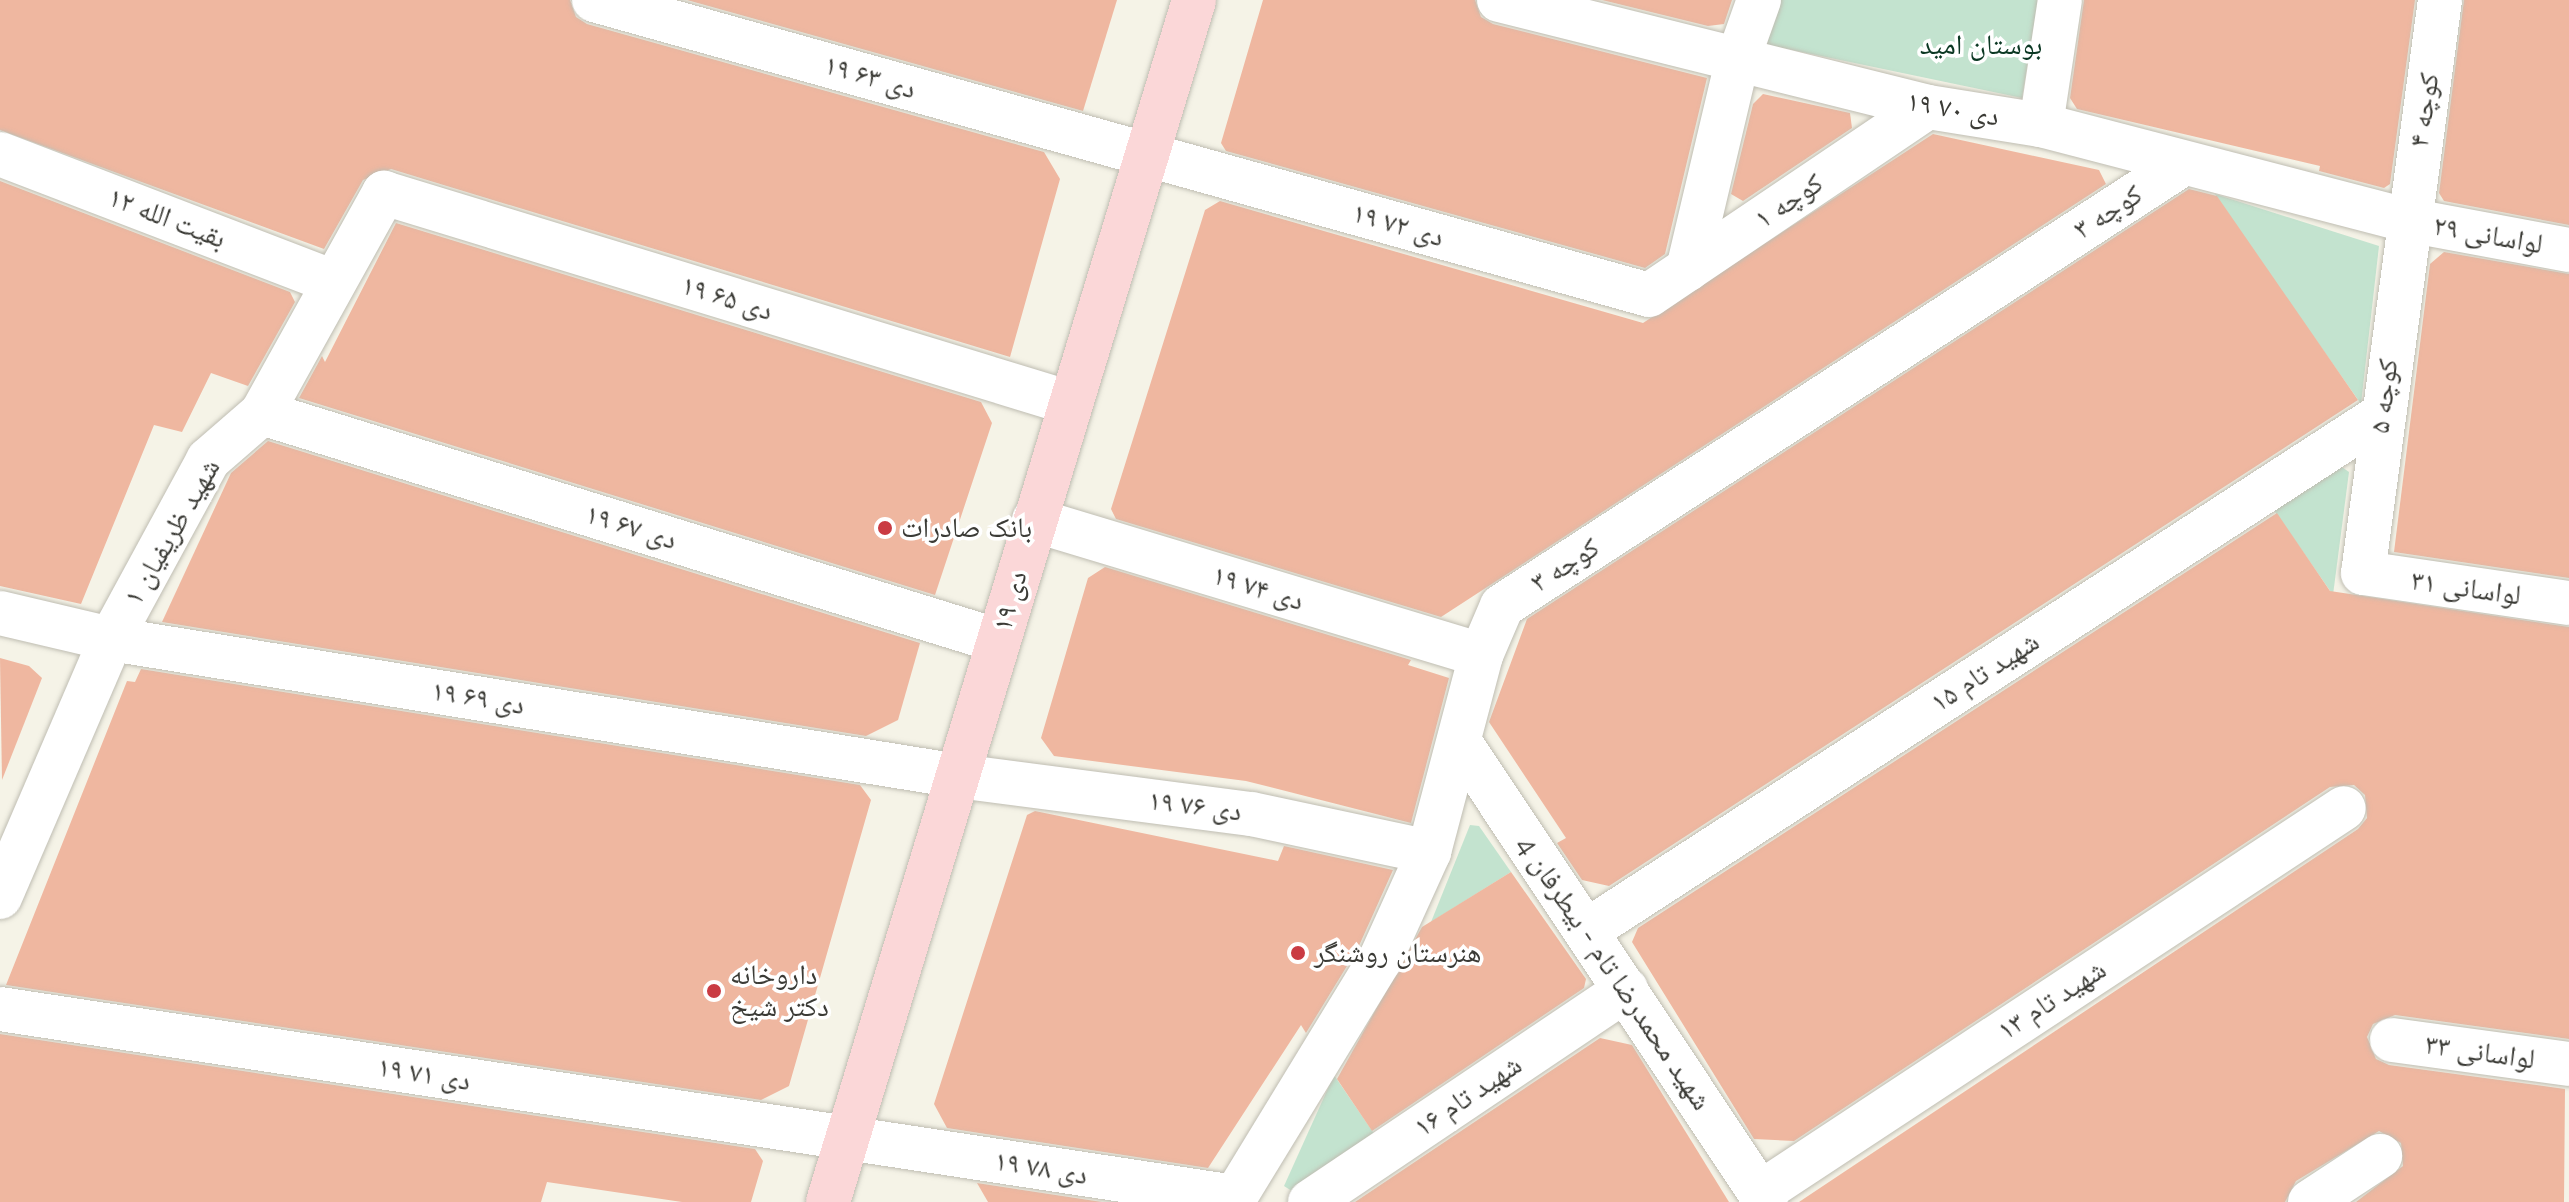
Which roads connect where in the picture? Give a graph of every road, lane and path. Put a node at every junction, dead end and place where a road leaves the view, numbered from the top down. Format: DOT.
graph roads {
  1 [pos="594,0"];
  2 [pos="1194,0"];
  3 [pos="1499,0"];
  4 [pos="1759,0"];
  5 [pos="2060,0"];
  6 [pos="2440,0"];
  7 [pos="1737,62"];
  8 [pos="1928,107"];
  9 [pos="2041,125"];
  10 [pos="0,154"];
  11 [pos="1146,154"];
  12 [pos="2181,165"];
  13 [pos="384,193"];
  14 [pos="2407,220"];
  15 [pos="2569,250"];
  16 [pos="1688,269"];
  17 [pos="333,282"];
  18 [pos="1649,295"];
  19 [pos="1070,403"];
  20 [pos="262,413"];
  21 [pos="2382,415"];
  22 [pos="1034,520"];
  23 [pos="2363,573"];
  24 [pos="2569,603"];
  25 [pos="0,613"];
  26 [pos="111,639"];
  27 [pos="999,641"];
  28 [pos="1481,655"];
  29 [pos="1461,744"];
  30 [pos="958,776"];
  31 [pos="2344,808"];
  32 [pos="1429,852"];
  33 [pos="0,897"];
  34 [pos="1588,930"];
  35 [pos="1626,990"];
  36 [pos="0,1009"];
  37 [pos="2392,1040"];
  38 [pos="2569,1064"];
  39 [pos="847,1139"];
  40 [pos="2380,1156"];
  41 [pos="1763,1197"];
  42 [pos="1233,1200"];
  43 [pos="828,1202"];
  44 [pos="1310,1202"];
  45 [pos="2310,1202"];
  1 -- 11 [label="street, ۱۹ دی ۶۳"];
  2 -- 11 [label="main road, ۱۹ دی"];
  3 -- 7 [label="street, ۱۹ دی ۷۰"];
  4 -- 7 [label="street"];
  5 -- 9 [label="street"];
  6 -- 14 [label="street, کوچه ۴"];
  7 -- 8 [label="street, ۱۹ دی ۷۰"];
  7 -- 16 [label="street"];
  8 -- 9 [label="street, ۱۹ دی ۷۰"];
  8 -- 16 [label="street, کوچه ۱"];
  9 -- 12 [label="street, ۱۹ دی ۷۰"];
  10 -- 17 [label="street, بقیت الله ۱۲"];
  11 -- 18 [label="street, ۱۹ دی ۷۲"];
  11 -- 19 [label="main road, ۱۹ دی"];
  12 -- 14 [label="street, ۱۹ دی ۷۰"];
  12 -- 28 [label="street, کوچه ۳"];
  13 -- 17 [label="street, شهید ظریفیان ۱"];
  13 -- 19 [label="street, ۱۹ دی ۶۵"];
  14 -- 15 [label="street, لواسانی ۲۹"];
  14 -- 21 [label="street, کوچه ۵"];
  16 -- 18 [label="street, کوچه ۱"];
  17 -- 20 [label="street, شهید ظریفیان ۱"];
  19 -- 22 [label="main road, ۱۹ دی"];
  20 -- 26 [label="street, شهید ظریفیان ۱"];
  20 -- 27 [label="street, ۱۹ دی ۶۷"];
  21 -- 23 [label="street, کوچه ۵"];
  21 -- 34 [label="street, شهید تام ۱۵"];
  22 -- 27 [label="main road, ۱۹ دی"];
  22 -- 28 [label="street, ۱۹ دی ۷۴"];
  23 -- 24 [label="street, لواسانی ۳۱"];
  25 -- 26 [label="street, ۱۹ دی ۶۹"];
  26 -- 30 [label="street, ۱۹ دی ۶۹"];
  26 -- 33 [label="street, شهید ظریفیان ۱"];
  27 -- 30 [label="main road, ۱۹ دی"];
  28 -- 29 [label="street, کوچه ۳"];
  29 -- 32 [label="street, کوچه ۳"];
  29 -- 34 [label="street, شهید محمدرضا تام - بیطرفان 4"];
  30 -- 32 [label="street, ۱۹ دی ۷۶"];
  30 -- 39 [label="main road, ۱۹ دی"];
  31 -- 41 [label="street, شهید تام ۱۳"];
  32 -- 42 [label="street, کوچه ۳"];
  34 -- 35 [label="street, شهید محمدرضا تام - بیطرفان 4"];
  35 -- 41 [label="street, شهید محمدرضا تام - بیطرفان 4"];
  35 -- 44 [label="street, شهید تام ۱۶"];
  36 -- 39 [label="street, ۱۹ دی ۷۱"];
  37 -- 38 [label="street, لواسانی ۳۳"];
  39 -- 42 [label="street, ۱۹ دی ۷۸"];
  39 -- 43 [label="main road, ۱۹ دی"];
  40 -- 45 [label="street"];
}
